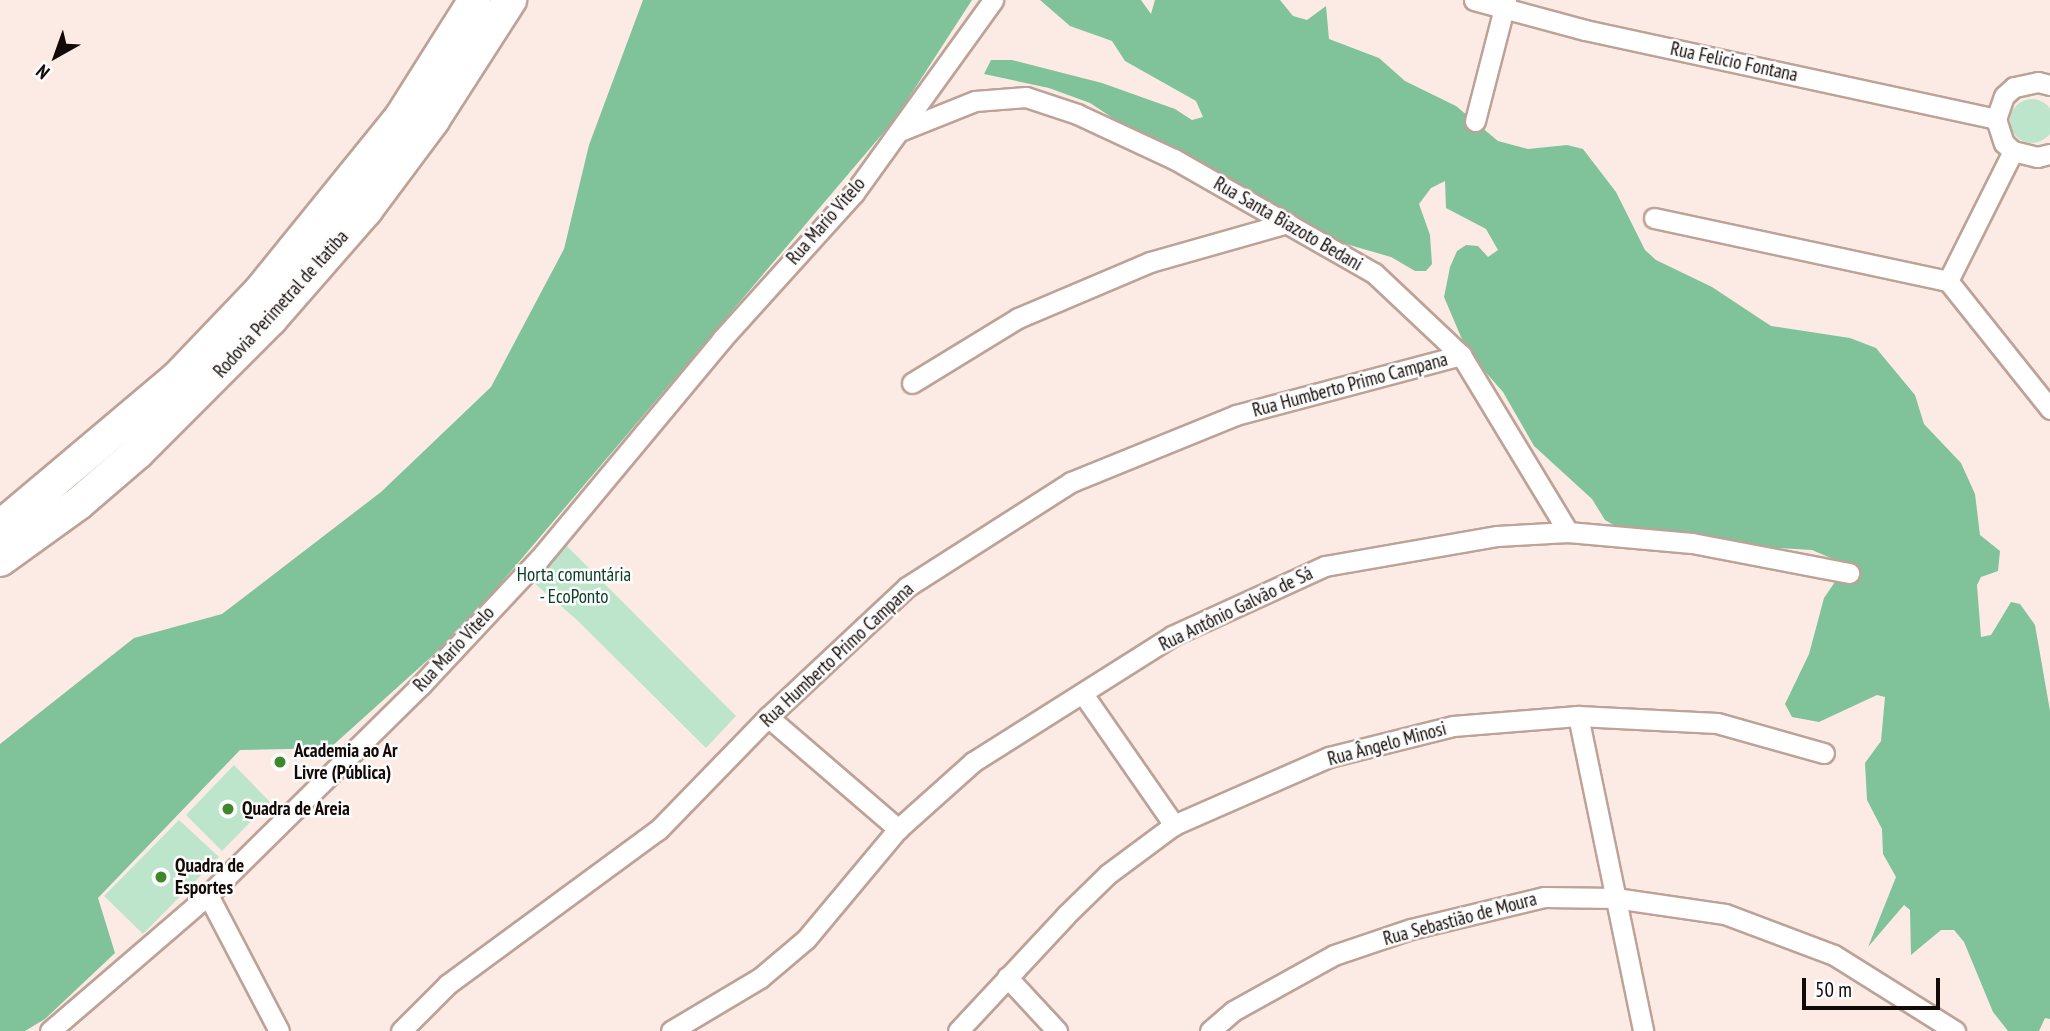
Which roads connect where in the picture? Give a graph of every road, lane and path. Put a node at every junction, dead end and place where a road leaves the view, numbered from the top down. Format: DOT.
graph roads {
  1 [pos="475,0"];
  2 [pos="510,0"];
  3 [pos="993,0"];
  4 [pos="1474,0"];
  5 [pos="1505,5"];
  6 [pos="2050,85"];
  7 [pos="1996,119"];
  8 [pos="1475,121"];
  9 [pos="898,131"];
  10 [pos="2013,151"];
  11 [pos="2050,154"];
  12 [pos="1654,218"];
  13 [pos="1288,223"];
  14 [pos="1948,281"];
  15 [pos="1461,355"];
  16 [pos="912,383"];
  17 [pos="2047,407"];
  18 [pos="2050,426"];
  19 [pos="0,527"];
  20 [pos="1567,532"];
  21 [pos="0,560"];
  22 [pos="1849,573"];
  23 [pos="1083,694"];
  24 [pos="1578,716"];
  25 [pos="768,717"];
  26 [pos="1824,753"];
  27 [pos="1174,825"];
  28 [pos="898,829"];
  29 [pos="208,895"];
  30 [pos="1615,898"];
  31 [pos="1007,976"];
  32 [pos="50,1031"];
  33 [pos="279,1031"];
  34 [pos="401,1031"];
  35 [pos="671,1031"];
  36 [pos="957,1031"];
  37 [pos="1057,1031"];
  38 [pos="1210,1031"];
  39 [pos="1643,1031"];
  40 [pos="1955,1031"];
  1 -- 19 [label="highway, Rodovia Perimetral de Itatiba"];
  2 -- 21 [label="highway, Rodovia Perimetral de Itatiba"];
  3 -- 9 [label="street, Rua Mario Vitelo"];
  4 -- 5 [label="street, Rua Felicio Fontana"];
  5 -- 7 [label="street, Rua Felicio Fontana"];
  5 -- 8 [label="street"];
  6 -- 7 [label="street"];
  7 -- 10 [label="street"];
  9 -- 13 [label="street, Rua Santa Biazoto Bedani"];
  9 -- 29 [label="street, Rua Mario Vitelo"];
  10 -- 11 [label="street"];
  10 -- 14 [label="street"];
  12 -- 14 [label="street"];
  13 -- 15 [label="street, Rua Santa Biazoto Bedani"];
  13 -- 16 [label="street"];
  14 -- 17 [label="street"];
  15 -- 20 [label="street, Rua Santa Biazoto Bedani"];
  15 -- 25 [label="street, Rua Humberto Primo Campana"];
  17 -- 18 [label="street"];
  20 -- 22 [label="street, Rua Antônio Galvão de Sá"];
  20 -- 23 [label="street, Rua Antônio Galvão de Sá"];
  23 -- 27 [label="street"];
  23 -- 28 [label="street, Rua Antônio Galvão de Sá"];
  24 -- 26 [label="street, Rua Ângelo Minosi"];
  24 -- 27 [label="street, Rua Ângelo Minosi"];
  24 -- 30 [label="street"];
  25 -- 28 [label="street"];
  25 -- 34 [label="street, Rua Humberto Primo Campana"];
  27 -- 31 [label="street, Rua Ângelo Minosi"];
  28 -- 35 [label="street, Rua Antônio Galvão de Sá"];
  29 -- 32 [label="street, Rua Mario Vitelo"];
  29 -- 33 [label="street"];
  30 -- 38 [label="street, Rua Sebastião de Moura"];
  30 -- 39 [label="street"];
  30 -- 40 [label="street, Rua Sebastião de Moura"];
  31 -- 36 [label="street, Rua Ângelo Minosi"];
  31 -- 37 [label="street"];
}
